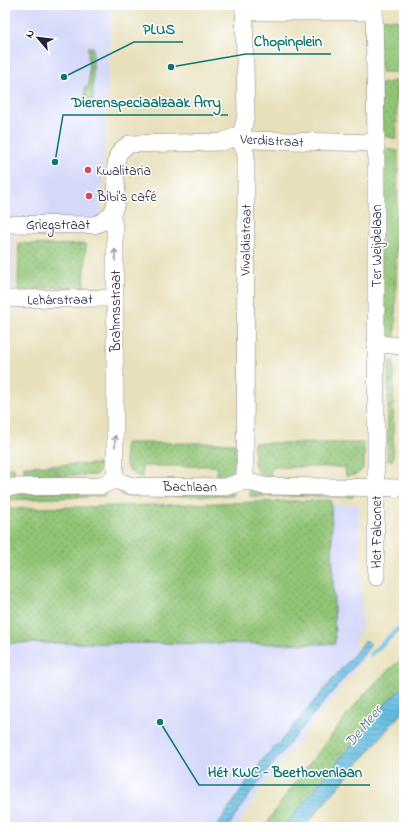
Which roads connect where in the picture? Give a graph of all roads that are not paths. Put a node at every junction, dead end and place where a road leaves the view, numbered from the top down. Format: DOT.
graph roads {
  1 [pos="244,8"];
  2 [pos="374,8"];
  3 [pos="237,136"];
  4 [pos="376,143"];
  5 [pos="108,217"];
  6 [pos="5,224"];
  7 [pos="115,298"];
  8 [pos="5,299"];
  9 [pos="376,344"];
  10 [pos="404,346"];
  11 [pos="115,480"];
  12 [pos="245,480"];
  13 [pos="5,487"];
  14 [pos="376,487"];
  15 [pos="404,488"];
  16 [pos="376,577"];
  1 -- 2 [label="street"];
  1 -- 3 [label="street"];
  2 -- 4 [label="street, Ter Weijdelaan"];
  3 -- 4 [label="street, Verdistraat"];
  3 -- 5 [label="street, Verdistraat"];
  3 -- 12 [label="street, Vivaldistraat"];
  4 -- 9 [label="street, Ter Weijdelaan"];
  5 -- 6 [label="street, Griegstraat"];
  7 -- 5 [label="street, Brahmsstraat, one-way"];
  7 -- 8 [label="street, Lehárstraat"];
  11 -- 7 [label="street, Brahmsstraat, one-way"];
  9 -- 10 [label="street"];
  9 -- 14 [label="street, Ter Weijdelaan"];
  11 -- 12 [label="street, Bachlaan"];
  11 -- 13 [label="street"];
  12 -- 14 [label="street"];
  14 -- 15 [label="street"];
  14 -- 16 [label="street, Het Falconet"];
}
